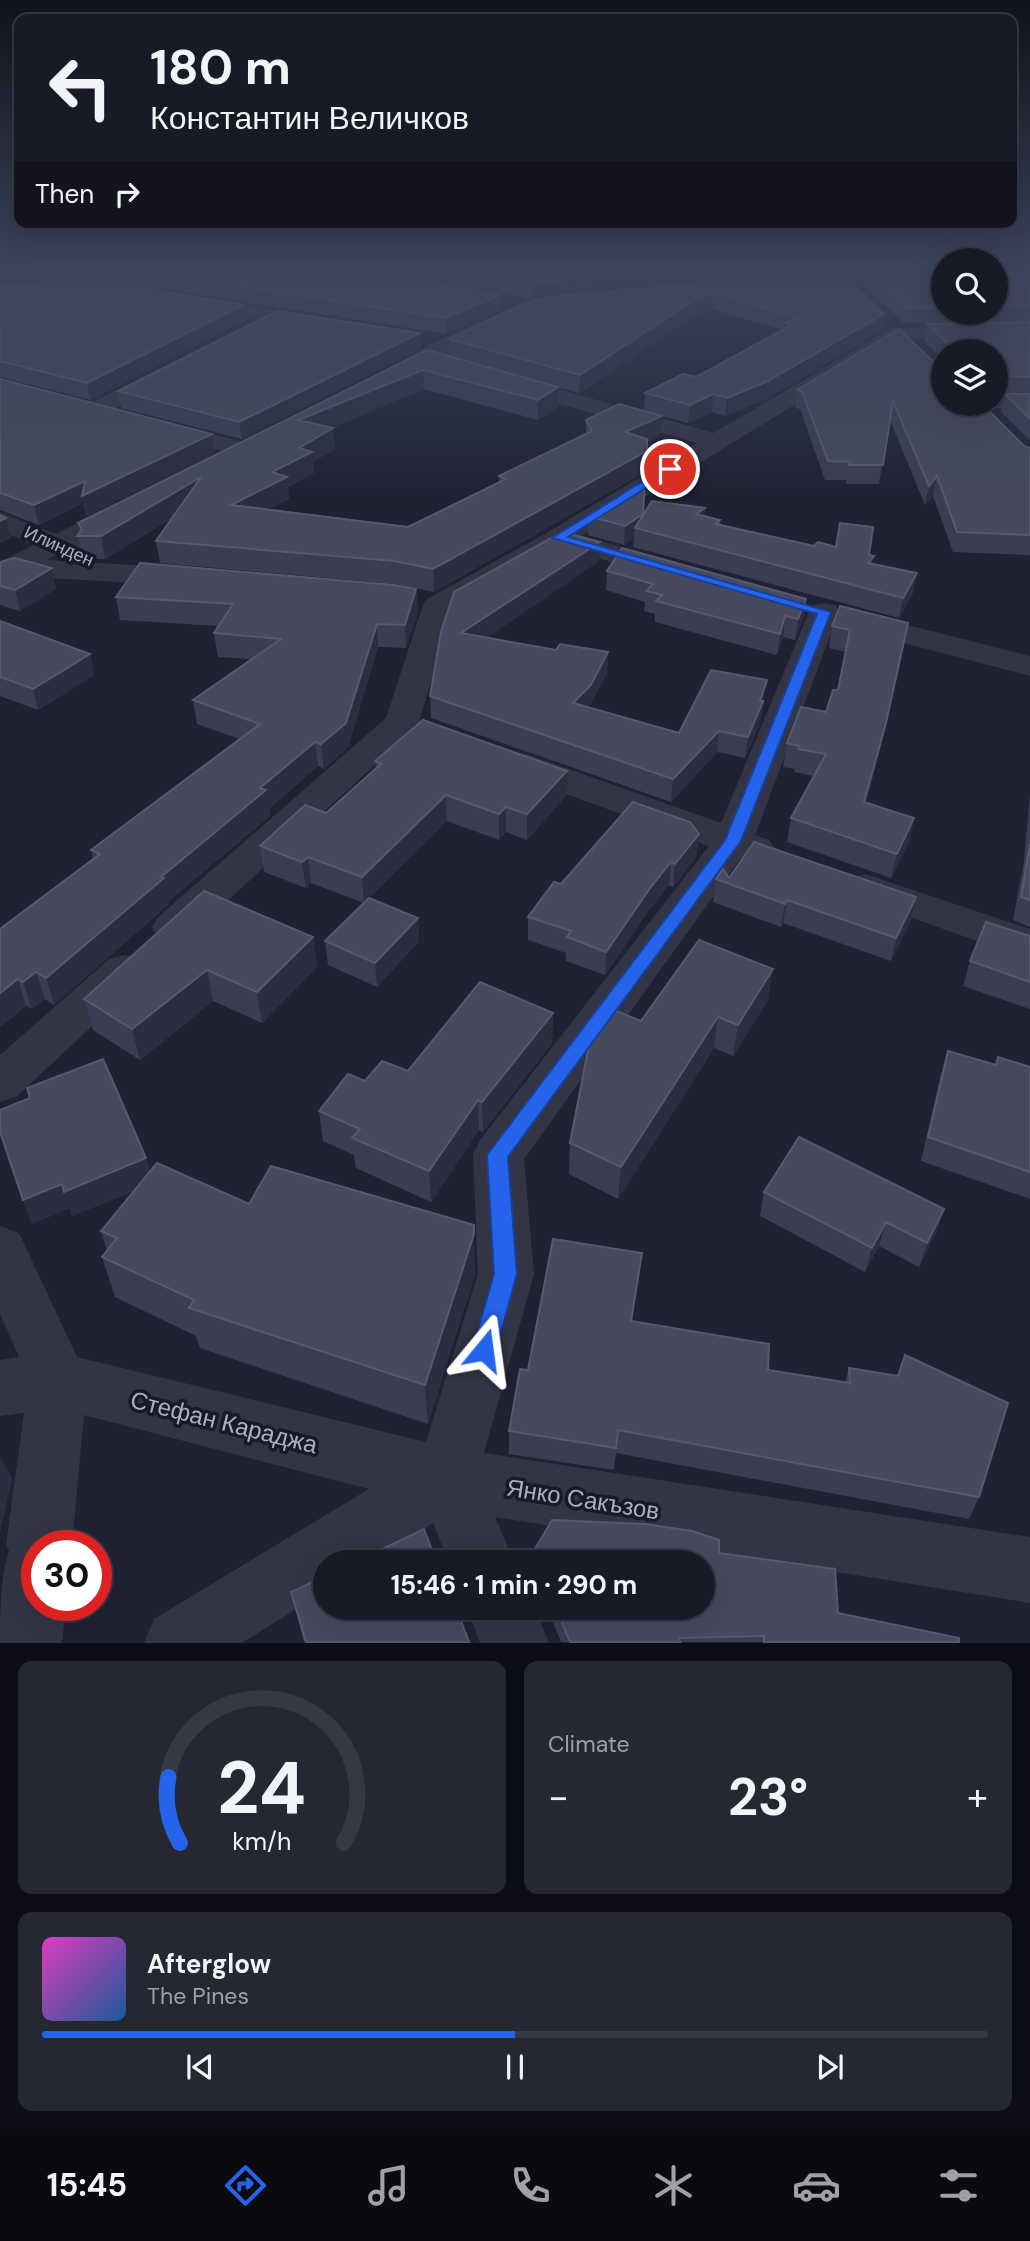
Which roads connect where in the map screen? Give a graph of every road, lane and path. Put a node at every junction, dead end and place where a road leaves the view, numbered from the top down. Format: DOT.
graph roads {
  1 [pos="472,343"];
  2 [pos="881,343"];
  3 [pos="179,366"];
  4 [pos="491,377"];
  5 [pos="364,389"];
  6 [pos="69,403"];
  7 [pos="1030,403"];
  8 [pos="1008,409"];
  9 [pos="94,410"];
  10 [pos="265,437"];
  11 [pos="715,441"];
  12 [pos="241,449"];
  13 [pos="216,462"];
  14 [pos="142,500"];
  15 [pos="0,520"];
  16 [pos="558,538"];
  17 [pos="55,544"];
  18 [pos="6,570"];
  19 [pos="117,571"];
  20 [pos="691,575"];
  21 [pos="210,580"];
  22 [pos="1030,666"];
  23 [pos="402,722"];
  24 [pos="440,735"];
  25 [pos="478,749"];
  26 [pos="733,841"];
  27 [pos="785,859"];
  28 [pos="836,877"];
  29 [pos="1030,945"];
  30 [pos="0,1083"];
  31 [pos="0,1250"];
  32 [pos="58,1380"];
  33 [pos="0,1388"];
  34 [pos="446,1478"];
  35 [pos="41,1530"];
  36 [pos="476,1550"];
  37 [pos="1030,1570"];
  38 [pos="506,1620"];
  39 [pos="30,1621"];
  40 [pos="28,1643"];
  41 [pos="178,1643"];
  42 [pos="515,1643"];
  1 -- 5 [label="street"];
  2 -- 11 [label="street"];
  3 -- 9 [label="street"];
  4 -- 11 [label="street"];
  6 -- 9 [label="street"];
  7 -- 8 [label="street"];
  9 -- 12 [label="street"];
  10 -- 12 [label="street"];
  11 -- 16 [label="street"];
  12 -- 13 [label="street"];
  14 -- 17 [label="street"];
  15 -- 17 [label="street, Илинден"];
  16 -- 20 [label="street"];
  16 -- 23 [label="street"];
  17 -- 18 [label="street"];
  17 -- 19 [label="street, Илинден"];
  18 -- 19 [label="street, Илинден"];
  19 -- 21 [label="street, Илинден"];
  22 -- 26 [label="street"];
  23 -- 24 [label="street"];
  23 -- 30 [label="street"];
  25 -- 26 [label="street"];
  26 -- 27 [label="street"];
  26 -- 34 [label="street"];
  28 -- 29 [label="street"];
  31 -- 32 [label="street"];
  32 -- 33 [label="street, Стефан Караджа"];
  32 -- 34 [label="street, Стефан Караджа"];
  32 -- 35 [label="street"];
  34 -- 36 [label="street"];
  34 -- 37 [label="street, Янко Сакъзов"];
  34 -- 41 [label="street"];
  38 -- 42 [label="street"];
  39 -- 40 [label="street"];
}
